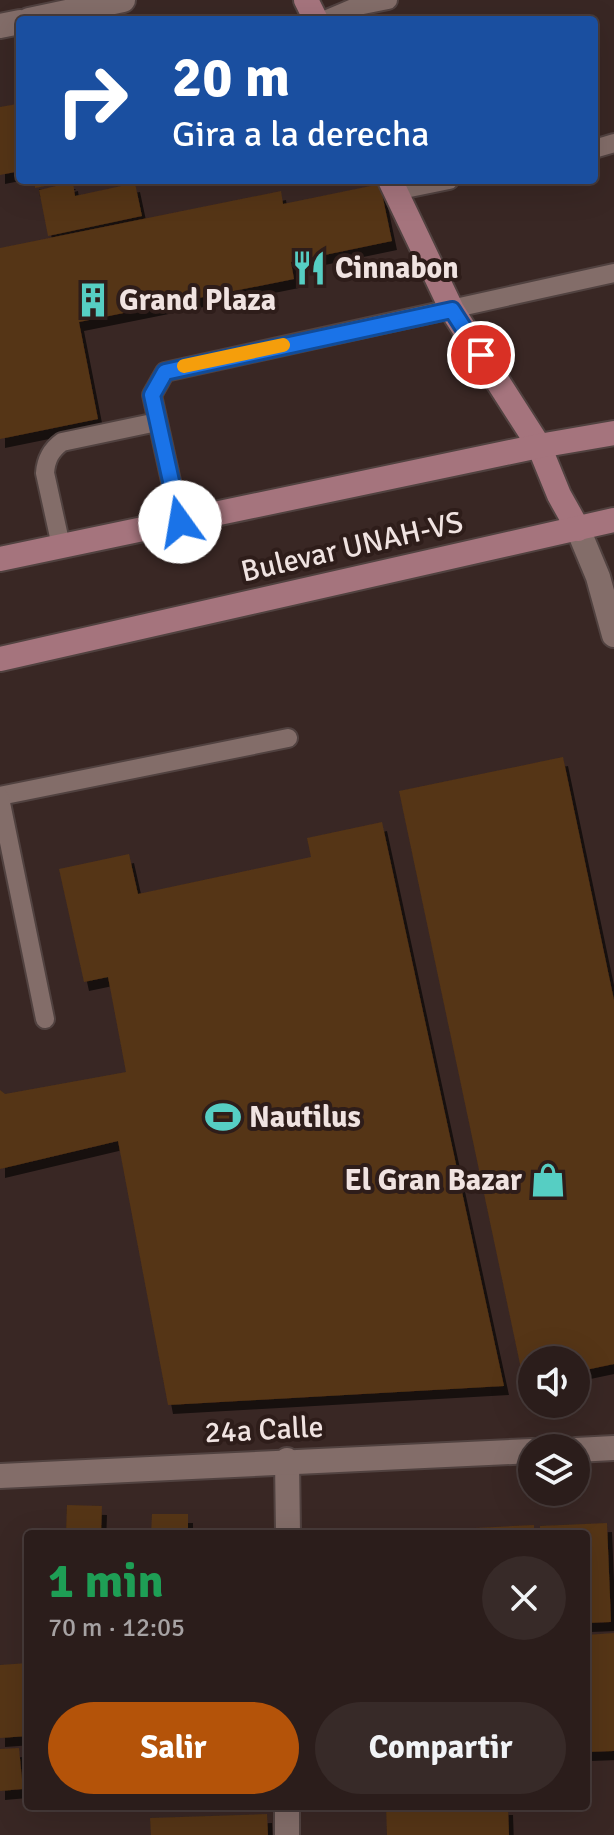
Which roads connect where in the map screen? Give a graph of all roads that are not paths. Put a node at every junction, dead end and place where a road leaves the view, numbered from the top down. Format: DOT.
graph roads {
  1 [pos="123,0"];
  2 [pos="388,0"];
  3 [pos="48,16"];
  4 [pos="334,16"];
  5 [pos="392,185"];
  6 [pos="614,273"];
  7 [pos="452,310"];
  8 [pos="157,422"];
  9 [pos="614,433"];
  10 [pos="539,446"];
  11 [pos="614,520"];
  12 [pos="180,522"];
  13 [pos="578,529"];
  14 [pos="61,546"];
  15 [pos="0,559"];
  16 [pos="606,576"];
  17 [pos="614,635"];
  18 [pos="0,659"];
  19 [pos="288,738"];
  20 [pos="0,797"];
  21 [pos="45,1019"];
  22 [pos="614,1448"];
  23 [pos="590,1449"];
  24 [pos="518,1452"];
  25 [pos="287,1460"];
  26 [pos="0,1476"];
  27 [pos="288,1530"];
  28 [pos="287,1810"];
  29 [pos="287,1835"];
  1 -- 3 [label="street"];
  2 -- 4 [label="lane"];
  5 -- 7 [label="main road"];
  6 -- 7 [label="lane"];
  7 -- 8 [label="lane"];
  7 -- 10 [label="main road"];
  8 -- 12 [label="lane"];
  8 -- 14 [label="lane"];
  9 -- 10 [label="main road, Bulevar UNAH-VS"];
  10 -- 12 [label="main road, Bulevar UNAH-VS"];
  10 -- 13 [label="main road"];
  11 -- 13 [label="main road, Bulevar UNAH-VS"];
  12 -- 14 [label="main road, Bulevar UNAH-VS"];
  13 -- 16 [label="street"];
  13 -- 18 [label="main road, Bulevar UNAH-VS"];
  14 -- 15 [label="main road, Bulevar UNAH-VS"];
  16 -- 17 [label="street"];
  19 -- 20 [label="lane"];
  20 -- 21 [label="lane"];
  22 -- 23 [label="street"];
  24 -- 25 [label="street, 24a Calle"];
  25 -- 26 [label="street, 24a Calle"];
  25 -- 27 [label="street"];
  28 -- 29 [label="street"];
}
